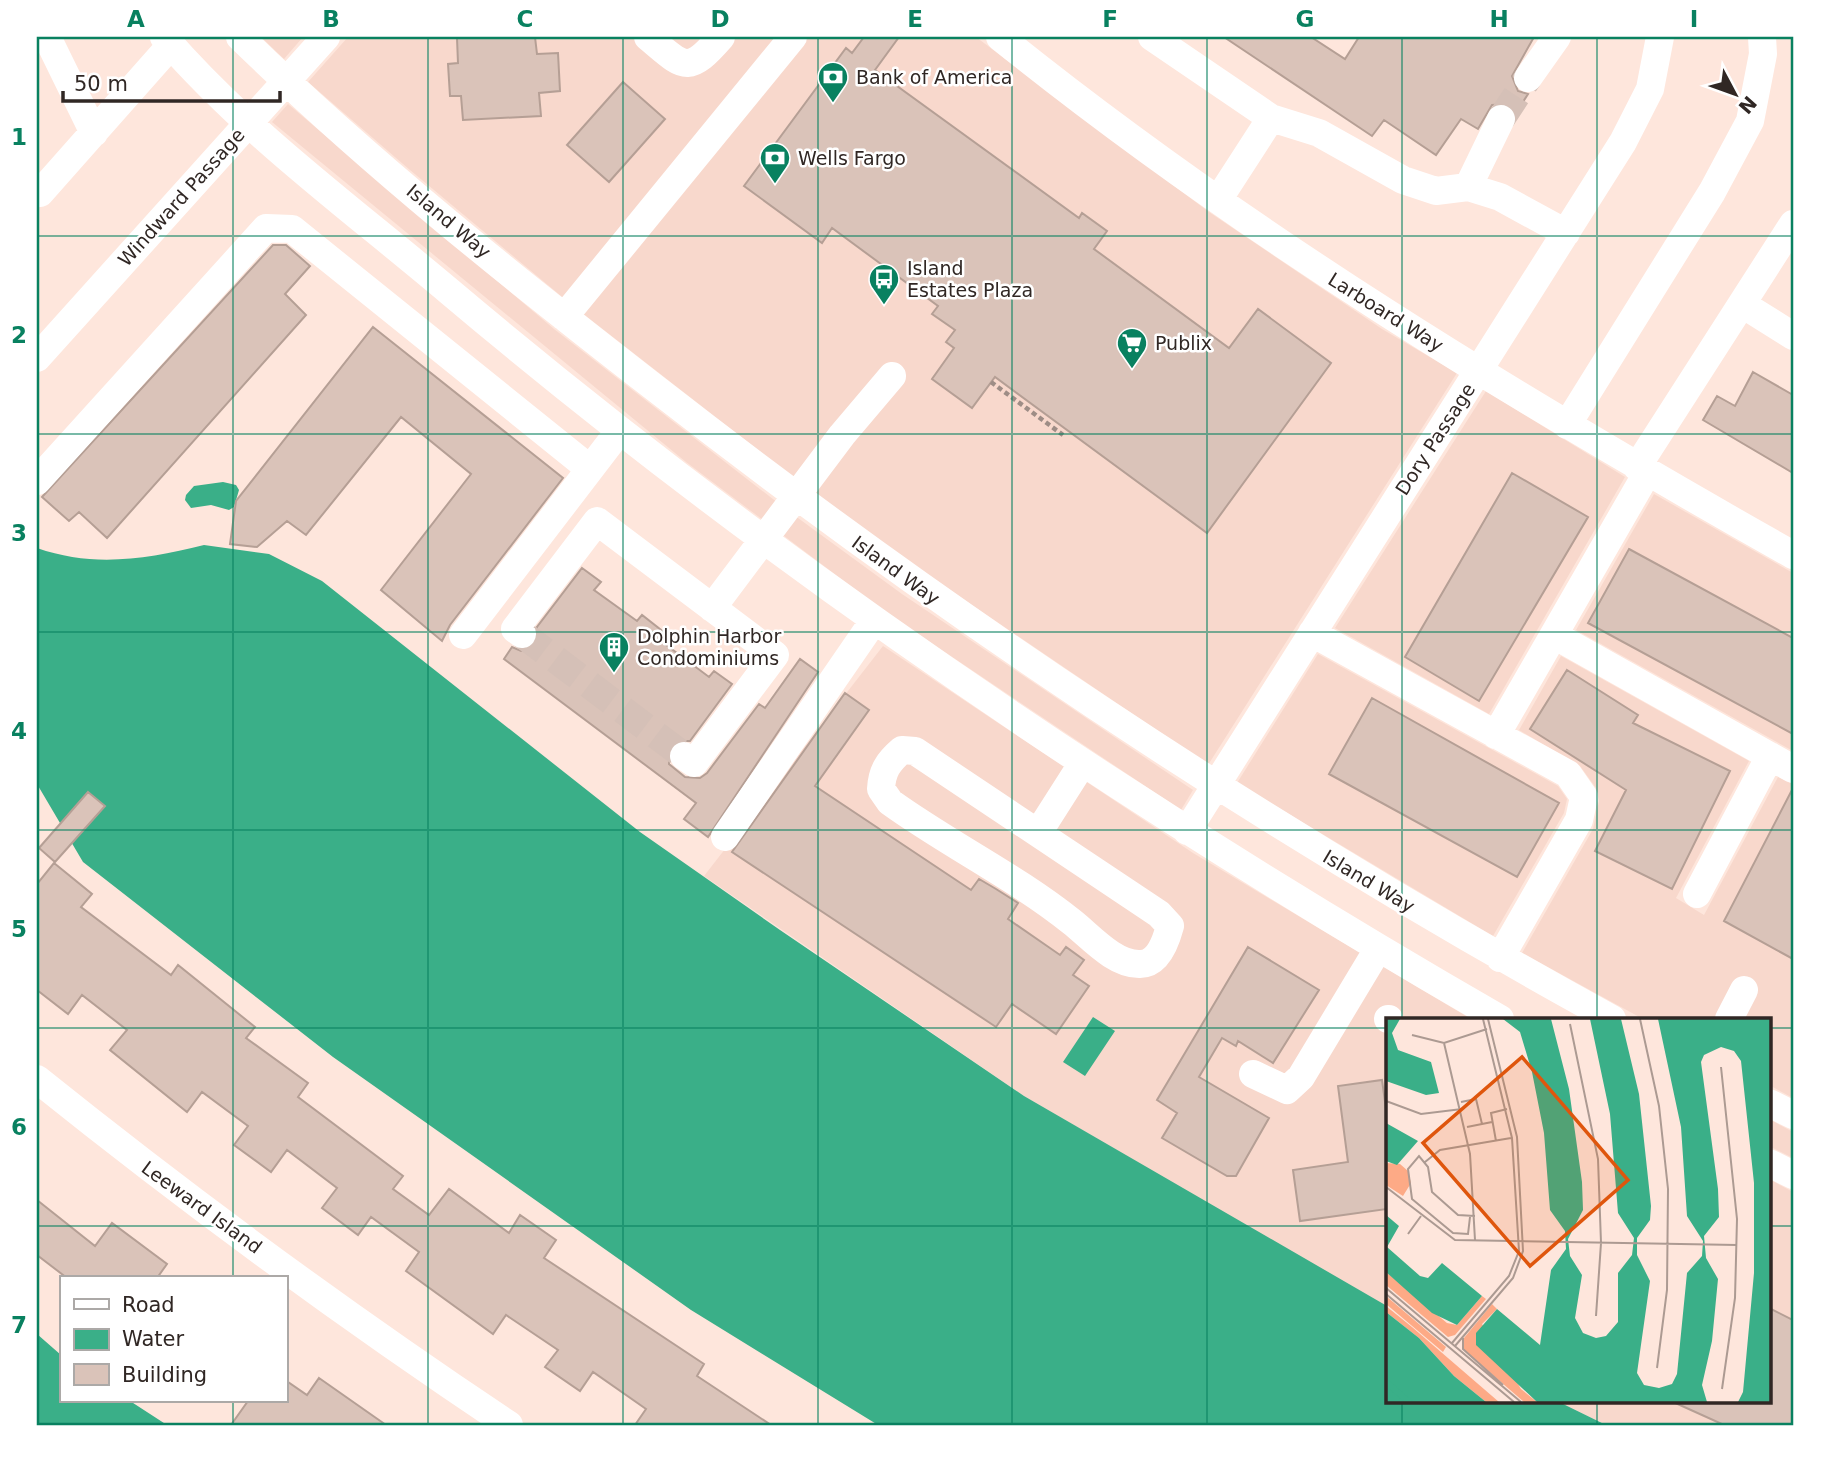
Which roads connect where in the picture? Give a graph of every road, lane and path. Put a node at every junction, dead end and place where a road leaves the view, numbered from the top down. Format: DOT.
graph roads {
  1 [pos="47,37"];
  2 [pos="240,37"];
  3 [pos="326,37"];
  4 [pos="648,37"];
  5 [pos="721,37"];
  6 [pos="793,37"];
  7 [pos="1557,37"];
  8 [pos="1660,37"];
  9 [pos="1762,37"];
  10 [pos="1006,39"];
  11 [pos="1162,40"];
  12 [pos="167,41"];
  13 [pos="1528,78"];
  14 [pos="286,82"];
  15 [pos="1271,118"];
  16 [pos="1501,119"];
  17 [pos="249,121"];
  18 [pos="94,133"];
  19 [pos="1468,187"];
  20 [pos="38,192"];
  21 [pos="1218,200"];
  22 [pos="1793,224"];
  23 [pos="1566,233"];
  24 [pos="1742,304"];
  25 [pos="564,317"];
  26 [pos="1793,336"];
  27 [pos="37,358"];
  28 [pos="1480,370"];
  29 [pos="892,376"];
  30 [pos="991,382"];
  31 [pos="1567,425"];
  32 [pos="620,430"];
  33 [pos="1063,436"];
  34 [pos="590,469"];
  35 [pos="1642,470"];
  36 [pos="37,481"];
  37 [pos="796,498"];
  38 [pos="763,541"];
  39 [pos="1793,555"];
  40 [pos="712,608"];
  41 [pos="873,622"];
  42 [pos="1312,633"];
  43 [pos="522,634"];
  44 [pos="463,635"];
  45 [pos="1554,635"];
  46 [pos="1496,735"];
  47 [pos="684,756"];
  48 [pos="1782,762"];
  49 [pos="1082,764"];
  50 [pos="1214,786"];
  51 [pos="1187,831"];
  52 [pos="1038,833"];
  53 [pos="725,837"];
  54 [pos="1697,894"];
  55 [pos="1378,949"];
  56 [pos="1500,958"];
  57 [pos="1744,990"];
  58 [pos="1498,1018"];
  59 [pos="1610,1018"];
  60 [pos="1730,1018"];
  61 [pos="1253,1074"];
  62 [pos="37,1079"];
  63 [pos="1770,1104"];
  64 [pos="1793,1115"];
  65 [pos="1770,1164"];
  66 [pos="1793,1175"];
  67 [pos="509,1425"];
  1 -- 18 [label="street"];
  2 -- 14 [label="street, Island Way"];
  3 -- 14 [label="street, Windward Passage"];
  4 -- 5 [label="street"];
  6 -- 25 [label="street"];
  7 -- 13 [label="street"];
  8 -- 23 [label="street, Dory Passage"];
  9 -- 31 [label="street"];
  10 -- 21 [label="street, Larboard Way"];
  11 -- 15 [label="street"];
  12 -- 17 [label="street"];
  12 -- 18 [label="street"];
  14 -- 17 [label="street, Windward Passage"];
  14 -- 25 [label="street, Island Way"];
  15 -- 19 [label="street"];
  15 -- 21 [label="street"];
  16 -- 19 [label="street"];
  17 -- 27 [label="street, Windward Passage"];
  17 -- 32 [label="street"];
  18 -- 20 [label="street"];
  19 -- 23 [label="street"];
  21 -- 28 [label="street, Larboard Way"];
  22 -- 24 [label="street"];
  23 -- 28 [label="street, Dory Passage"];
  24 -- 26 [label="street"];
  24 -- 35 [label="street"];
  25 -- 37 [label="street, Island Way"];
  28 -- 31 [label="street, Larboard Way"];
  28 -- 42 [label="street, Dory Passage"];
  29 -- 37 [label="street"];
  30 -- 33 [label="path"];
  31 -- 35 [label="street, Larboard Way"];
  32 -- 34 [label="street"];
  32 -- 38 [label="street"];
  34 -- 36 [label="street"];
  34 -- 44 [label="street"];
  35 -- 39 [label="street, Larboard Way"];
  35 -- 45 [label="street"];
  37 -- 38 [label="street"];
  37 -- 50 [label="street, Island Way"];
  38 -- 40 [label="street"];
  38 -- 41 [label="street"];
  40 -- 43 [label="street"];
  40 -- 47 [label="street"];
  41 -- 49 [label="street"];
  41 -- 53 [label="street"];
  42 -- 46 [label="street"];
  42 -- 50 [label="street, Dory Passage"];
  45 -- 46 [label="street"];
  45 -- 48 [label="street"];
  46 -- 56 [label="street"];
  48 -- 54 [label="street"];
  49 -- 51 [label="street"];
  49 -- 52 [label="street"];
  50 -- 51 [label="street, Dory Passage"];
  50 -- 56 [label="street, Island Way"];
  51 -- 55 [label="street"];
  52 -- 52 [label="street"];
  55 -- 58 [label="street"];
  55 -- 61 [label="street"];
  56 -- 59 [label="street, Island Way"];
  57 -- 60 [label="street"];
  62 -- 67 [label="street, Leeward Island"];
  63 -- 64 [label="street"];
  65 -- 66 [label="street"];
}
